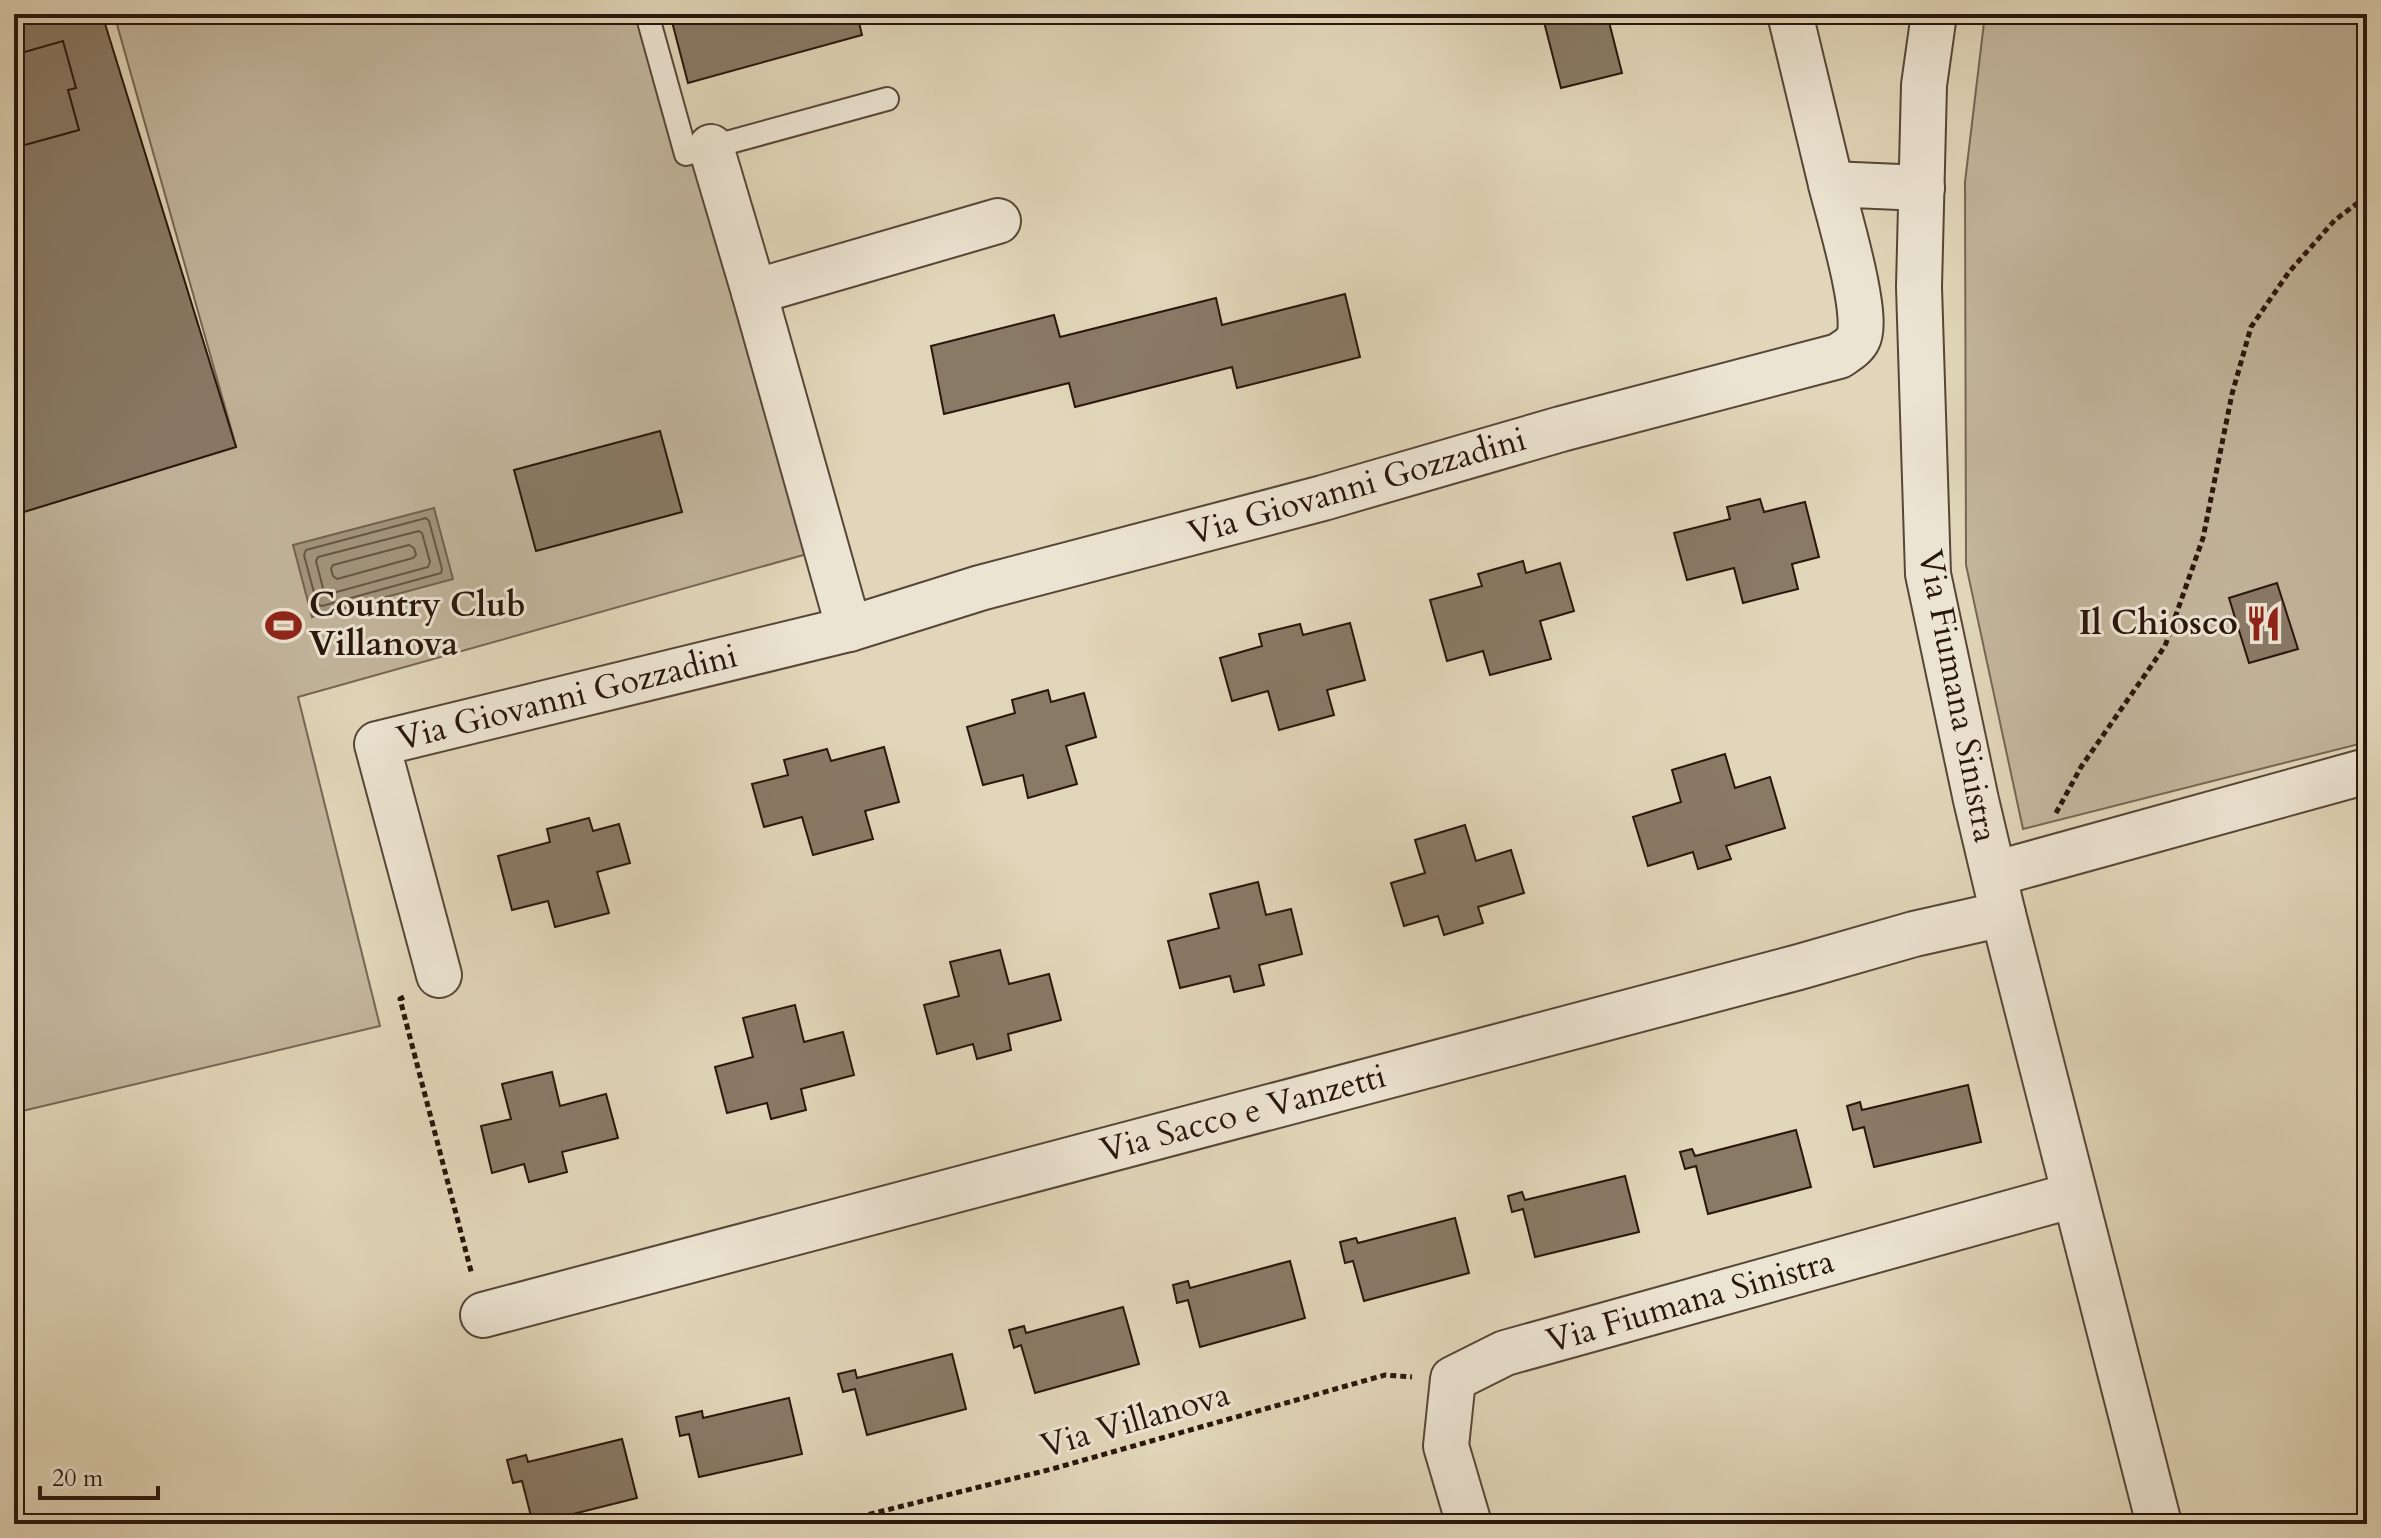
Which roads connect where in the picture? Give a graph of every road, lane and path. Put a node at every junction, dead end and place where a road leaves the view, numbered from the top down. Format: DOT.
graph roads {
  1 [pos="647,14"];
  2 [pos="1790,14"];
  3 [pos="1934,14"];
  4 [pos="887,99"];
  5 [pos="711,147"];
  6 [pos="1831,184"];
  7 [pos="1922,188"];
  8 [pos="2367,196"];
  9 [pos="998,221"];
  10 [pos="754,292"];
  11 [pos="849,629"];
  12 [pos="2367,771"];
  13 [pos="2037,862"];
  14 [pos="1998,894"];
  15 [pos="439,975"];
  16 [pos="2074,1195"];
  17 [pos="483,1315"];
  18 [pos="1453,1379"];
  19 [pos="830,1524"];
  20 [pos="1469,1524"];
  21 [pos="2159,1524"];
  1 -- 5 [label="lane"];
  2 -- 6 [label="street"];
  3 -- 7 [label="street, Via Fiumana Sinistra"];
  4 -- 5 [label="lane"];
  5 -- 10 [label="street"];
  6 -- 7 [label="street"];
  6 -- 11 [label="street, Via Giovanni Gozzadini"];
  7 -- 14 [label="street, Via Fiumana Sinistra"];
  8 -- 13 [label="path"];
  9 -- 10 [label="street"];
  10 -- 11 [label="street"];
  11 -- 15 [label="street, Via Giovanni Gozzadini"];
  12 -- 13 [label="street, Via Sacco e Vanzetti"];
  13 -- 14 [label="street, Via Sacco e Vanzetti"];
  14 -- 16 [label="street, Via Fiumana Sinistra"];
  14 -- 17 [label="street, Via Sacco e Vanzetti"];
  15 -- 17 [label="path"];
  16 -- 18 [label="street, Via Fiumana Sinistra"];
  16 -- 21 [label="street, Via Fiumana Sinistra"];
  18 -- 19 [label="path, Via Villanova"];
  18 -- 20 [label="street"];
}
